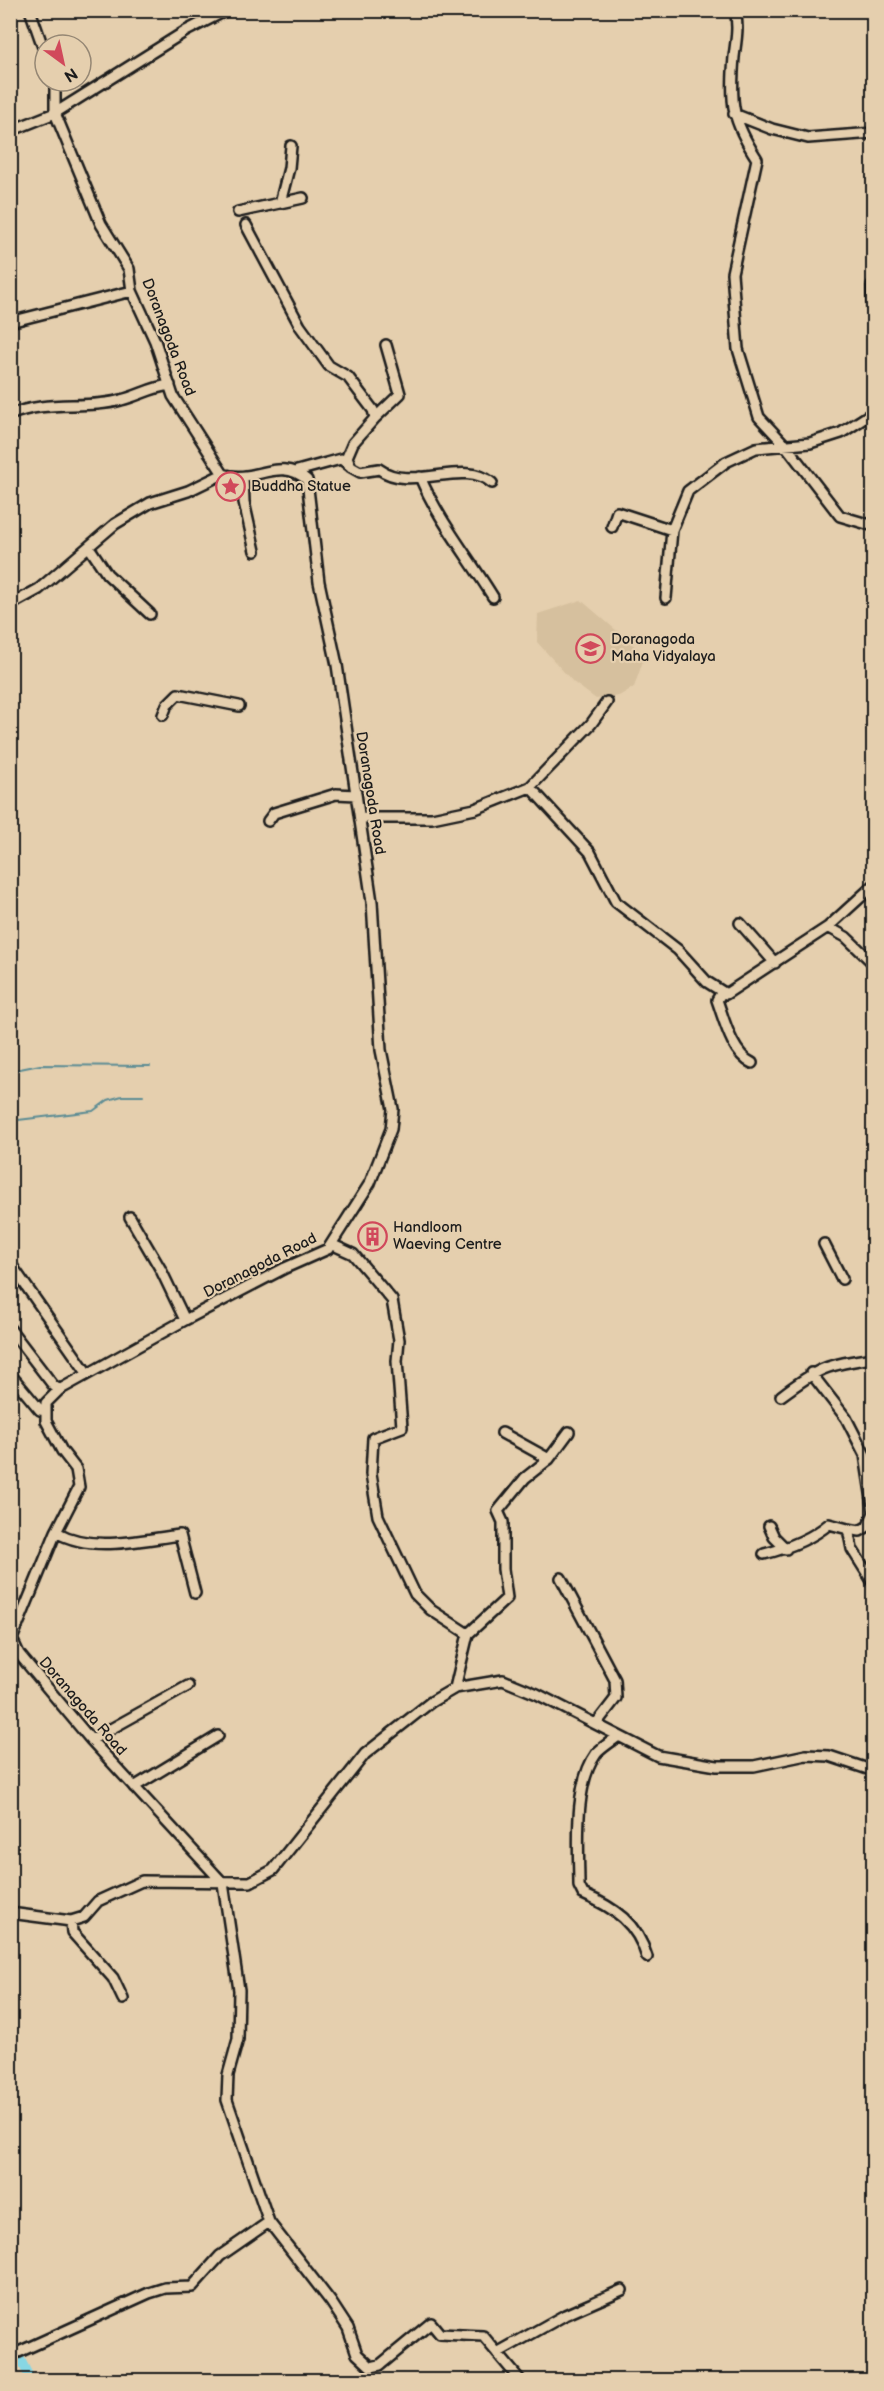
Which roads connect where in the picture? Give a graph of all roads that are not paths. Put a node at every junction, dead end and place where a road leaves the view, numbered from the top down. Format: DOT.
graph roads {
  1 [pos="30,10"];
  2 [pos="227,10"];
  3 [pos="735,10"];
  4 [pos="38,33"];
  5 [pos="55,93"];
  6 [pos="55,113"];
  7 [pos="734,114"];
  8 [pos="10,131"];
  9 [pos="873,133"];
  10 [pos="291,146"];
  11 [pos="303,198"];
  12 [pos="280,203"];
  13 [pos="238,212"];
  14 [pos="246,225"];
  15 [pos="873,286"];
  16 [pos="132,291"];
  17 [pos="10,322"];
  18 [pos="386,345"];
  19 [pos="873,371"];
  20 [pos="170,386"];
  21 [pos="873,412"];
  22 [pos="10,415"];
  23 [pos="375,418"];
  24 [pos="786,446"];
  25 [pos="351,467"];
  26 [pos="297,471"];
  27 [pos="223,474"];
  28 [pos="243,477"];
  29 [pos="420,477"];
  30 [pos="492,483"];
  31 [pos="873,526"];
  32 [pos="612,527"];
  33 [pos="672,530"];
  34 [pos="90,547"];
  35 [pos="255,551"];
  36 [pos="493,597"];
  37 [pos="666,598"];
  38 [pos="10,605"];
  39 [pos="150,614"];
  40 [pos="608,702"];
  41 [pos="239,706"];
  42 [pos="164,715"];
  43 [pos="530,787"];
  44 [pos="356,795"];
  45 [pos="360,818"];
  46 [pos="268,821"];
  47 [pos="873,885"];
  48 [pos="740,923"];
  49 [pos="828,927"];
  50 [pos="775,963"];
  51 [pos="873,964"];
  52 [pos="722,992"];
  53 [pos="752,1063"];
  54 [pos="130,1217"];
  55 [pos="331,1244"];
  56 [pos="824,1244"];
  57 [pos="10,1263"];
  58 [pos="842,1279"];
  59 [pos="185,1320"];
  60 [pos="10,1329"];
  61 [pos="873,1358"];
  62 [pos="87,1373"];
  63 [pos="811,1373"];
  64 [pos="10,1374"];
  65 [pos="60,1390"];
  66 [pos="780,1396"];
  67 [pos="46,1411"];
  68 [pos="568,1432"];
  69 [pos="502,1433"];
  70 [pos="549,1459"];
  71 [pos="873,1512"];
  72 [pos="769,1526"];
  73 [pos="848,1529"];
  74 [pos="56,1532"];
  75 [pos="786,1549"];
  76 [pos="764,1554"];
  77 [pos="561,1578"];
  78 [pos="873,1584"];
  79 [pos="195,1593"];
  80 [pos="468,1634"];
  81 [pos="188,1686"];
  82 [pos="455,1688"];
  83 [pos="596,1724"];
  84 [pos="218,1736"];
  85 [pos="617,1737"];
  86 [pos="91,1740"];
  87 [pos="873,1771"];
  88 [pos="134,1787"];
  89 [pos="223,1882"];
  90 [pos="10,1913"];
  91 [pos="71,1921"];
  92 [pos="647,1958"];
  93 [pos="123,1999"];
  94 [pos="269,2222"];
  95 [pos="622,2290"];
  96 [pos="497,2353"];
  97 [pos="10,2356"];
  98 [pos="520,2380"];
  1 -- 4 [label="street"];
  2 -- 6 [label="street"];
  3 -- 7 [label="street"];
  5 -- 6 [label="street"];
  6 -- 8 [label="street"];
  6 -- 16 [label="street, Doranagoda Road"];
  7 -- 9 [label="street"];
  7 -- 24 [label="street"];
  10 -- 12 [label="street"];
  11 -- 12 [label="street"];
  12 -- 13 [label="street"];
  14 -- 23 [label="street"];
  15 -- 19 [label="street"];
  16 -- 17 [label="street"];
  16 -- 20 [label="street, Doranagoda Road"];
  18 -- 23 [label="street"];
  20 -- 22 [label="street"];
  20 -- 27 [label="street, Doranagoda Road"];
  21 -- 24 [label="street"];
  23 -- 25 [label="street"];
  24 -- 31 [label="street"];
  24 -- 33 [label="street"];
  25 -- 26 [label="street"];
  25 -- 29 [label="street"];
  26 -- 28 [label="street"];
  26 -- 44 [label="street, Doranagoda Road"];
  27 -- 28 [label="street"];
  27 -- 34 [label="street"];
  28 -- 35 [label="street"];
  29 -- 30 [label="street"];
  29 -- 36 [label="street"];
  32 -- 33 [label="street"];
  33 -- 37 [label="street"];
  34 -- 38 [label="street"];
  34 -- 39 [label="street"];
  40 -- 43 [label="street"];
  41 -- 42 [label="street"];
  43 -- 45 [label="street"];
  43 -- 52 [label="street"];
  44 -- 45 [label="street, Doranagoda Road"];
  44 -- 46 [label="street"];
  45 -- 55 [label="street, Doranagoda Road"];
  47 -- 49 [label="street"];
  48 -- 50 [label="street"];
  49 -- 50 [label="street"];
  49 -- 51 [label="street"];
  50 -- 52 [label="street"];
  52 -- 53 [label="street"];
  54 -- 59 [label="street"];
  55 -- 59 [label="street, Doranagoda Road"];
  55 -- 80 [label="street"];
  56 -- 58 [label="street"];
  57 -- 62 [label="street"];
  59 -- 62 [label="street, Doranagoda Road"];
  60 -- 65 [label="street"];
  61 -- 63 [label="street"];
  62 -- 65 [label="street, Doranagoda Road"];
  63 -- 66 [label="street"];
  63 -- 71 [label="street"];
  64 -- 67 [label="street"];
  65 -- 67 [label="street, Doranagoda Road"];
  67 -- 74 [label="street, Doranagoda Road"];
  68 -- 70 [label="street"];
  69 -- 70 [label="street"];
  70 -- 80 [label="street"];
  71 -- 73 [label="street"];
  72 -- 75 [label="street"];
  73 -- 75 [label="street"];
  73 -- 78 [label="street"];
  74 -- 79 [label="street"];
  74 -- 86 [label="street, Doranagoda Road"];
  75 -- 76 [label="street"];
  77 -- 83 [label="street"];
  80 -- 82 [label="street"];
  81 -- 86 [label="street"];
  82 -- 83 [label="street"];
  82 -- 89 [label="street"];
  83 -- 85 [label="street"];
  84 -- 88 [label="street"];
  85 -- 87 [label="street"];
  85 -- 92 [label="street"];
  86 -- 88 [label="street, Doranagoda Road"];
  88 -- 89 [label="street, Doranagoda Road"];
  89 -- 91 [label="street"];
  89 -- 94 [label="street"];
  90 -- 91 [label="street"];
  91 -- 93 [label="street"];
  94 -- 96 [label="street"];
  94 -- 97 [label="street"];
  95 -- 96 [label="street"];
  96 -- 98 [label="street"];
}
